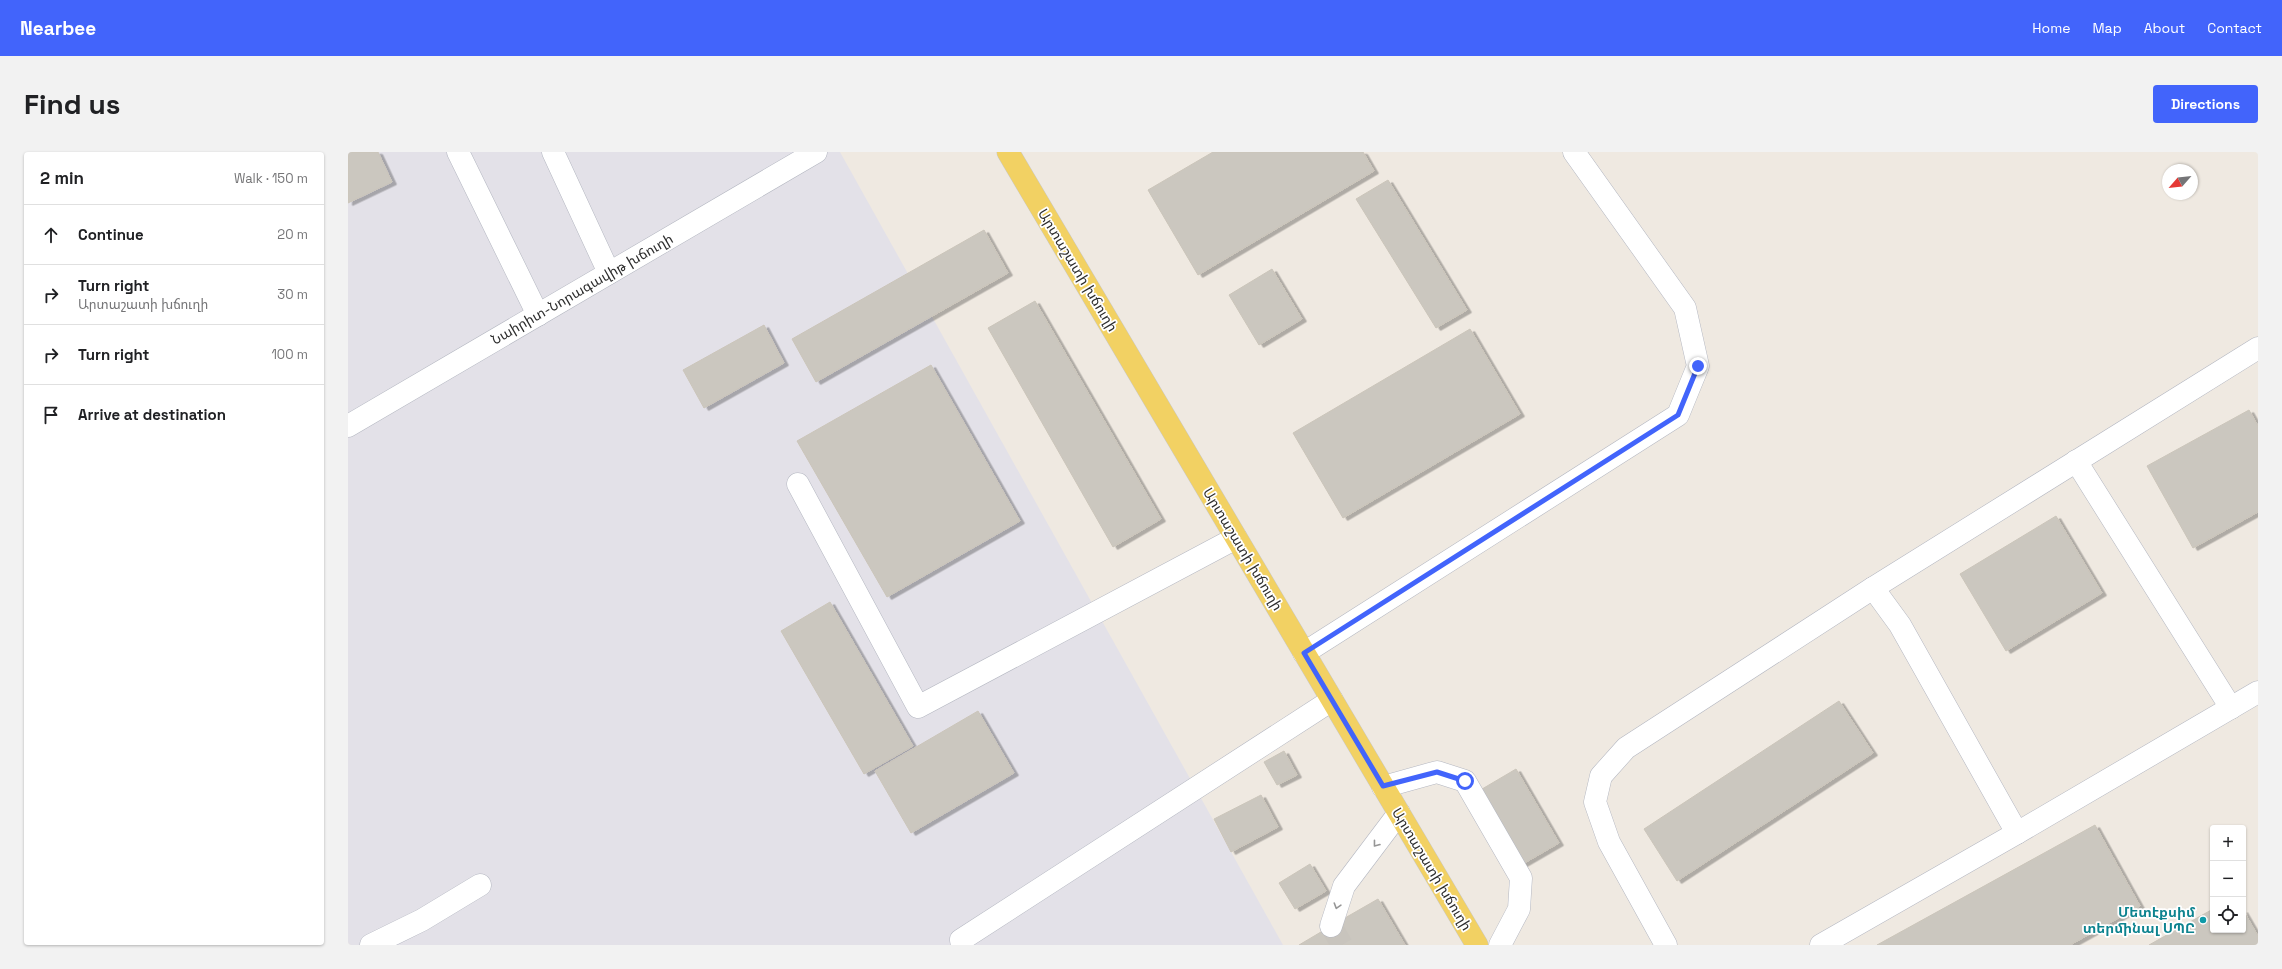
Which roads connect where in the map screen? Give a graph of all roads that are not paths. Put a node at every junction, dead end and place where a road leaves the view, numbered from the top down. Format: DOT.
graph roads {
  1 [pos="458,152"];
  2 [pos="553,152"];
  3 [pos="816,152"];
  4 [pos="1008,152"];
  5 [pos="1574,152"];
  6 [pos="609,273"];
  7 [pos="538,314"];
  8 [pos="2258,348"];
  9 [pos="348,426"];
  10 [pos="2076,461"];
  11 [pos="798,484"];
  12 [pos="1236,538"];
  13 [pos="1873,588"];
  14 [pos="1304,653"];
  15 [pos="2258,692"];
  16 [pos="1332,700"];
  17 [pos="2231,708"];
  18 [pos="1383,786"];
  19 [pos="1399,813"];
  20 [pos="2017,833"];
  21 [pos="480,885"];
  22 [pos="1331,926"];
  23 [pos="371,945"];
  24 [pos="962,945"];
  25 [pos="1477,945"];
  26 [pos="1500,945"];
  27 [pos="1666,945"];
  28 [pos="1821,945"];
  1 -- 7 [label="street"];
  2 -- 6 [label="street"];
  3 -- 6 [label="street, Նաիրիտ-Նորագավիթ խճուղի"];
  4 -- 12 [label="main road, Արտաշատի խճուղի"];
  5 -- 14 [label="street"];
  6 -- 7 [label="street, Նաիրիտ-Նորագավիթ խճուղի"];
  7 -- 9 [label="street, Նաիրիտ-Նորագավիթ խճուղի"];
  8 -- 10 [label="street"];
  10 -- 13 [label="street"];
  10 -- 17 [label="street"];
  11 -- 12 [label="street"];
  12 -- 14 [label="main road, Արտաշատի խճուղի"];
  13 -- 20 [label="street"];
  13 -- 27 [label="street"];
  14 -- 16 [label="main road, Արտաշատի խճուղի"];
  15 -- 17 [label="street"];
  16 -- 18 [label="main road, Արտաշատի խճուղի"];
  16 -- 24 [label="street"];
  17 -- 20 [label="street"];
  18 -- 19 [label="main road, Արտաշատի խճուղի"];
  18 -- 26 [label="street"];
  19 -- 22 [label="street, one-way"];
  19 -- 25 [label="main road, Արտաշատի խճուղի"];
  20 -- 28 [label="street"];
  21 -- 23 [label="street"];
}
